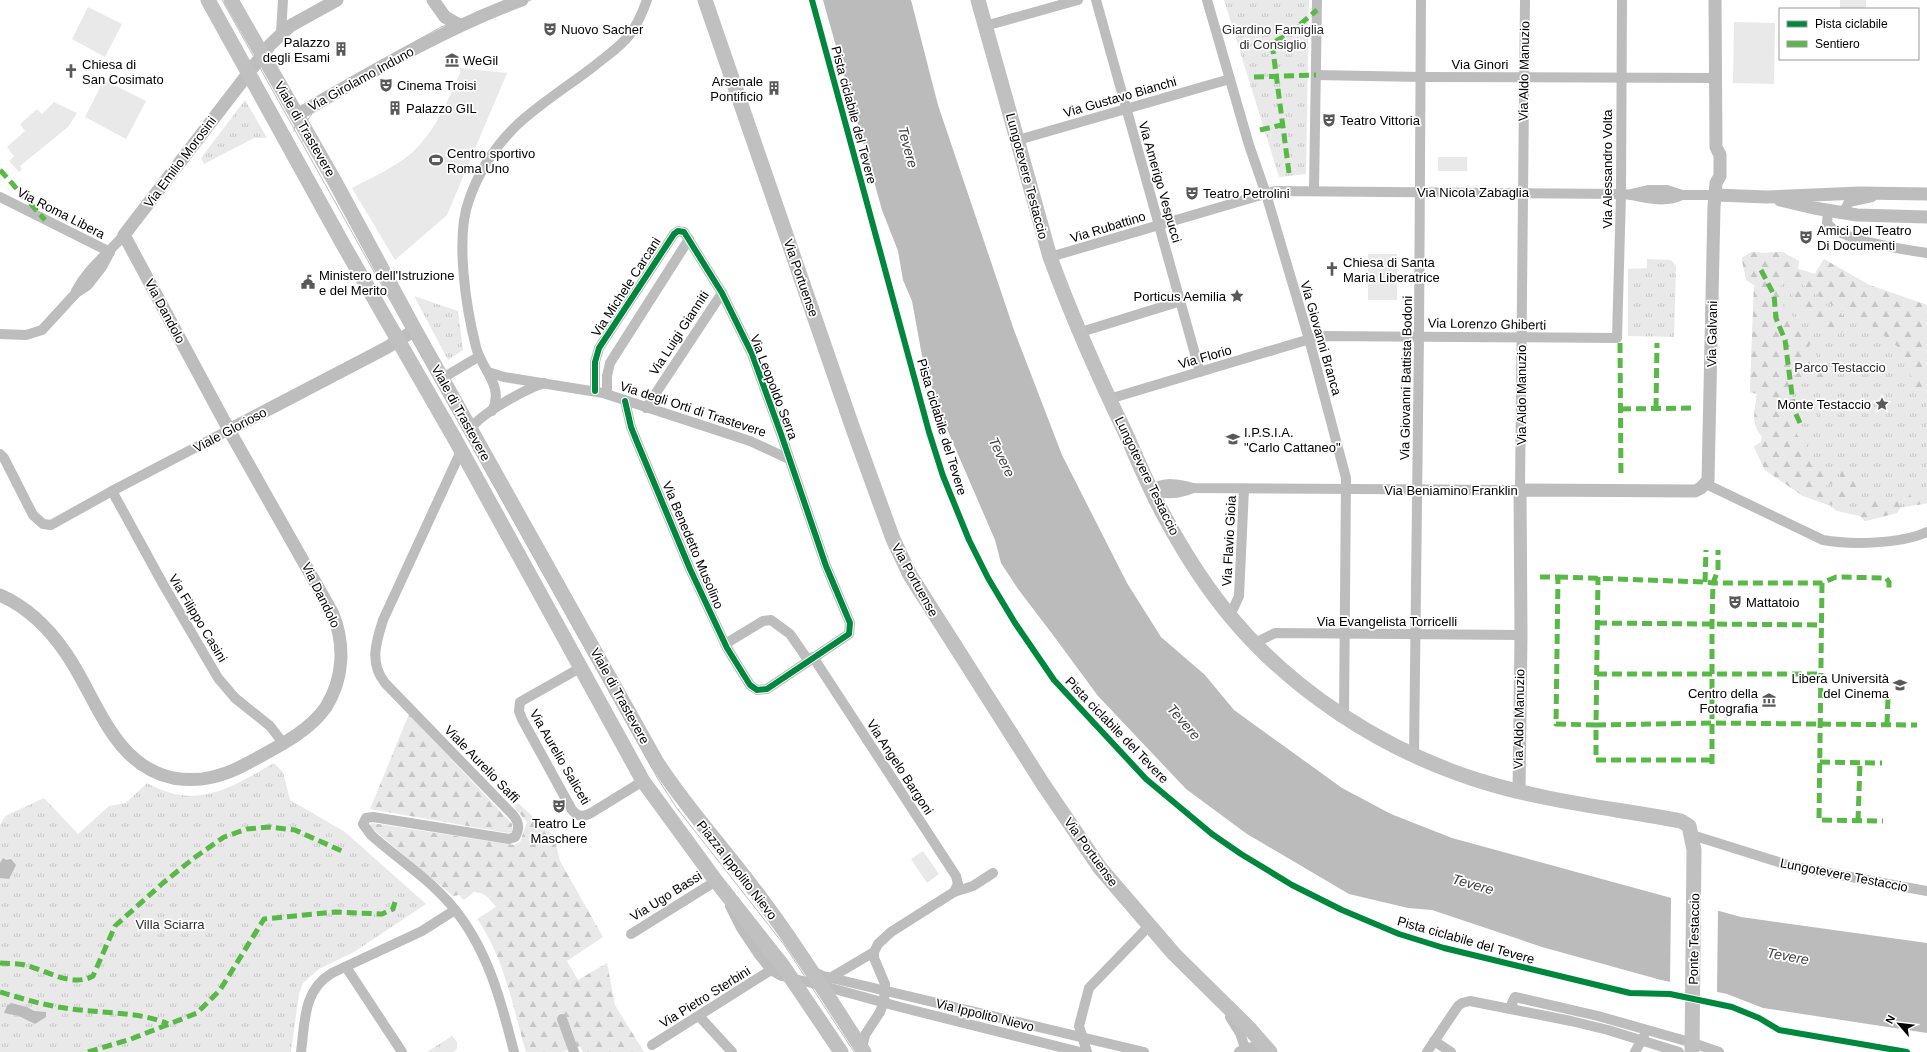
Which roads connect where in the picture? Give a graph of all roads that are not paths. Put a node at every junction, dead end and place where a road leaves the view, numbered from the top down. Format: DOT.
graph roads {
  1 [pos="208,0"];
  2 [pos="231,0"];
  3 [pos="283,0"];
  4 [pos="337,0"];
  5 [pos="433,0"];
  6 [pos="522,0"];
  7 [pos="647,0"];
  8 [pos="705,0"];
  9 [pos="978,0"];
  10 [pos="1078,0"];
  11 [pos="1096,0"];
  12 [pos="1208,0"];
  13 [pos="1317,0"];
  14 [pos="1421,0"];
  15 [pos="1524,0"];
  16 [pos="1622,0"];
  17 [pos="1715,0"];
  18 [pos="460,25"];
  19 [pos="985,26"];
  20 [pos="281,33"];
  21 [pos="262,55"];
  22 [pos="248,72"];
  23 [pos="1316,75"];
  24 [pos="1421,77"];
  25 [pos="1523,78"];
  26 [pos="1621,78"];
  27 [pos="1716,78"];
  28 [pos="1230,79"];
  29 [pos="1125,108"];
  30 [pos="297,115"];
  31 [pos="1018,140"];
  32 [pos="292,150"];
  33 [pos="1716,189"];
  34 [pos="1314,190"];
  35 [pos="1419,192"];
  36 [pos="1522,192"];
  37 [pos="1879,193"];
  38 [pos="1266,194"];
  39 [pos="1621,194"];
  40 [pos="1927,194"];
  41 [pos="0,197"];
  42 [pos="1767,197"];
  43 [pos="1828,211"];
  44 [pos="1843,213"];
  45 [pos="1927,217"];
  46 [pos="1159,225"];
  47 [pos="124,236"];
  48 [pos="689,239"];
  49 [pos="110,252"];
  50 [pos="1927,252"];
  51 [pos="1050,257"];
  52 [pos="722,293"];
  53 [pos="1181,302"];
  54 [pos="414,330"];
  55 [pos="1081,332"];
  56 [pos="0,334"];
  57 [pos="1419,336"];
  58 [pos="1522,337"];
  59 [pos="1617,338"];
  60 [pos="1309,339"];
  61 [pos="399,340"];
  62 [pos="478,357"];
  63 [pos="488,372"];
  64 [pos="1200,372"];
  65 [pos="441,379"];
  66 [pos="546,383"];
  67 [pos="595,391"];
  68 [pos="607,394"];
  69 [pos="1109,399"];
  70 [pos="625,401"];
  71 [pos="646,408"];
  72 [pos="492,410"];
  73 [pos="230,430"];
  74 [pos="470,430"];
  75 [pos="461,451"];
  76 [pos="0,454"];
  77 [pos="789,459"];
  78 [pos="1706,484"];
  79 [pos="1244,489"];
  80 [pos="1347,489"];
  81 [pos="1151,490"];
  82 [pos="1417,490"];
  83 [pos="1520,490"];
  84 [pos="112,491"];
  85 [pos="1927,532"];
  86 [pos="0,595"];
  87 [pos="1230,616"];
  88 [pos="1345,633"];
  89 [pos="1416,634"];
  90 [pos="1521,635"];
  91 [pos="1256,643"];
  92 [pos="725,644"];
  93 [pos="810,659"];
  94 [pos="580,668"];
  95 [pos="1344,716"];
  96 [pos="283,743"];
  97 [pos="1414,755"];
  98 [pos="662,771"];
  99 [pos="643,781"];
  100 [pos="1518,791"];
  101 [pos="1692,835"];
  102 [pos="993,873"];
  103 [pos="719,885"];
  104 [pos="1927,891"];
  105 [pos="954,892"];
  106 [pos="455,910"];
  107 [pos="1149,926"];
  108 [pos="631,934"];
  109 [pos="874,952"];
  110 [pos="346,967"];
  111 [pos="771,970"];
  112 [pos="792,979"];
  113 [pos="825,981"];
  114 [pos="885,990"];
  115 [pos="1213,994"];
  116 [pos="884,1001"];
  117 [pos="1513,1009"];
  118 [pos="699,1016"];
  119 [pos="562,1018"];
  120 [pos="1646,1030"];
  121 [pos="1082,1037"];
  122 [pos="1434,1041"];
  123 [pos="1642,1041"];
  124 [pos="652,1045"];
  125 [pos="1692,1047"];
  126 [pos="863,1050"];
  127 [pos="1244,1051"];
  128 [pos="301,1052"];
  129 [pos="402,1052"];
  130 [pos="514,1052"];
  131 [pos="574,1052"];
  132 [pos="732,1052"];
  133 [pos="841,1052"];
  134 [pos="1080,1052"];
  135 [pos="1087,1052"];
  136 [pos="1144,1052"];
  137 [pos="1265,1052"];
  138 [pos="1270,1052"];
  139 [pos="1427,1052"];
  140 [pos="1451,1052"];
  141 [pos="1635,1052"];
  142 [pos="1679,1052"];
  143 [pos="1719,1052"];
  1 -- 22 [label="main road, Viale di Trastevere"];
  2 -- 21 [label="main road, Viale di Trastevere"];
  3 -- 20 [label="street"];
  4 -- 20 [label="street"];
  5 -- 18 [label="street"];
  6 -- 18 [label="street, Via Girolamo Induno"];
  7 -- 62 [label="street"];
  8 -- 107 [label="main road, Via Portuense"];
  9 -- 19 [label="main road, Lungotevere Testaccio"];
  10 -- 19 [label="street"];
  11 -- 29 [label="street, Via Amerigo Vespucci"];
  12 -- 28 [label="street, Via Giovanni Branca"];
  13 -- 23 [label="street"];
  14 -- 24 [label="street, Via Giovanni Battista Bodoni"];
  15 -- 25 [label="street, Via Aldo Manuzio"];
  16 -- 26 [label="street, Via Alessandro Volta"];
  17 -- 27 [label="street, Via Galvani"];
  18 -- 30 [label="street, Via Girolamo Induno"];
  19 -- 31 [label="main road, Lungotevere Testaccio"];
  20 -- 21 [label="street"];
  21 -- 22 [label="street"];
  21 -- 30 [label="main road, Viale di Trastevere"];
  22 -- 32 [label="main road, Viale di Trastevere"];
  22 -- 47 [label="street, Via Emilio Morosini"];
  23 -- 24 [label="street, Via Ginori"];
  23 -- 34 [label="street"];
  24 -- 25 [label="street, Via Ginori"];
  24 -- 35 [label="street, Via Giovanni Battista Bodoni"];
  25 -- 26 [label="street, Via Ginori"];
  25 -- 36 [label="street, Via Aldo Manuzio"];
  26 -- 27 [label="street, Via Ginori"];
  26 -- 39 [label="street, Via Alessandro Volta"];
  27 -- 33 [label="street, Via Galvani"];
  28 -- 29 [label="street, Via Gustavo Bianchi"];
  28 -- 38 [label="street, Via Giovanni Branca"];
  29 -- 31 [label="street, Via Gustavo Bianchi"];
  29 -- 46 [label="street, Via Amerigo Vespucci"];
  30 -- 32 [label="main road, Via Girolamo Induno"];
  30 -- 54 [label="main road, Viale di Trastevere"];
  31 -- 51 [label="main road, Lungotevere Testaccio"];
  32 -- 61 [label="main road, Viale di Trastevere"];
  33 -- 39 [label="street, Via Nicola Zabaglia"];
  33 -- 42 [label="street, Via Nicola Zabaglia"];
  33 -- 78 [label="street, Via Galvani"];
  34 -- 35 [label="street, Via Nicola Zabaglia"];
  34 -- 38 [label="street, Via Nicola Zabaglia"];
  35 -- 36 [label="street, Via Nicola Zabaglia"];
  35 -- 57 [label="street, Via Giovanni Battista Bodoni"];
  36 -- 39 [label="street, Via Nicola Zabaglia"];
  36 -- 58 [label="street, Via Aldo Manuzio"];
  37 -- 40 [label="street, Via Nicola Zabaglia"];
  37 -- 42 [label="street, Via Nicola Zabaglia"];
  37 -- 44 [label="street, Via Nicola Zabaglia"];
  38 -- 46 [label="street, Via Rubattino"];
  38 -- 60 [label="street, Via Giovanni Branca"];
  39 -- 59 [label="street, Via Alessandro Volta"];
  41 -- 49 [label="street, Via Roma Libera"];
  42 -- 43 [label="street, Via Nicola Zabaglia"];
  43 -- 44 [label="street, Via Nicola Zabaglia"];
  43 -- 50 [label="street"];
  44 -- 45 [label="street, Via Nicola Zabaglia"];
  46 -- 51 [label="street, Via Rubattino"];
  46 -- 53 [label="street, Via Amerigo Vespucci"];
  47 -- 49 [label="street, Via Emilio Morosini"];
  47 -- 73 [label="street, Via Dandolo"];
  48 -- 52 [label="street, Via Leopoldo Serra"];
  48 -- 67 [label="street, Via Michele Carcani"];
  48 -- 68 [label="street, Via Michele Carcani"];
  49 -- 56 [label="street, Via Emilio Morosini"];
  51 -- 55 [label="main road, Lungotevere Testaccio"];
  52 -- 71 [label="street, Via Luigi Gianniti"];
  52 -- 77 [label="street, Via Leopoldo Serra"];
  53 -- 55 [label="street"];
  53 -- 64 [label="street, Via Amerigo Vespucci"];
  54 -- 61 [label="street, Viale Glorioso"];
  54 -- 65 [label="main road, Viale di Trastevere"];
  55 -- 69 [label="main road, Lungotevere Testaccio"];
  57 -- 58 [label="street, Via Lorenzo Ghiberti"];
  57 -- 60 [label="street, Via Lorenzo Ghiberti"];
  57 -- 82 [label="street, Via Giovanni Battista Bodoni"];
  58 -- 59 [label="street, Via Lorenzo Ghiberti"];
  58 -- 83 [label="street, Via Aldo Manuzio"];
  60 -- 64 [label="street, Via Florio"];
  60 -- 80 [label="street, Via Giovanni Branca"];
  61 -- 73 [label="street, Viale Glorioso"];
  61 -- 75 [label="main road, Viale di Trastevere"];
  62 -- 63 [label="street"];
  62 -- 65 [label="street"];
  63 -- 66 [label="street, Via degli Orti di Trastevere"];
  63 -- 72 [label="street"];
  64 -- 69 [label="street, Via Florio"];
  65 -- 74 [label="main road, Viale di Trastevere"];
  66 -- 67 [label="street, Via degli Orti di Trastevere"];
  66 -- 72 [label="street"];
  67 -- 68 [label="street, Via degli Orti di Trastevere"];
  68 -- 70 [label="street, Via degli Orti di Trastevere"];
  69 -- 81 [label="main road, Lungotevere Testaccio"];
  70 -- 71 [label="street, Via degli Orti di Trastevere"];
  70 -- 92 [label="street, Via Benedetto Musolino"];
  71 -- 77 [label="street, Via degli Orti di Trastevere"];
  72 -- 74 [label="street"];
  73 -- 84 [label="street, Viale Glorioso"];
  73 -- 96 [label="street, Via Dandolo"];
  74 -- 75 [label="main road"];
  74 -- 98 [label="main road, Viale di Trastevere"];
  75 -- 94 [label="main road, Viale di Trastevere"];
  75 -- 106 [label="street, Viale Aurelio Saffi"];
  76 -- 84 [label="street, Viale Glorioso"];
  77 -- 93 [label="street"];
  78 -- 83 [label="street, Via Beniamino Franklin"];
  78 -- 85 [label="street"];
  79 -- 80 [label="street, Via Beniamino Franklin"];
  79 -- 81 [label="street, Via Beniamino Franklin"];
  79 -- 87 [label="street, Via Flavio Gioia"];
  80 -- 82 [label="street, Via Beniamino Franklin"];
  80 -- 88 [label="street, Via Giovanni Branca"];
  81 -- 87 [label="main road, Lungotevere Testaccio"];
  82 -- 83 [label="street, Via Beniamino Franklin"];
  82 -- 89 [label="street, Via Giovanni Battista Bodoni"];
  83 -- 90 [label="street, Via Aldo Manuzio"];
  84 -- 96 [label="street, Via Filippo Casini"];
  86 -- 96 [label="street, Via Dandolo"];
  87 -- 91 [label="main road, Lungotevere Testaccio"];
  88 -- 89 [label="street, Via Evangelista Torricelli"];
  88 -- 91 [label="street, Via Evangelista Torricelli"];
  88 -- 95 [label="street, Via Giovanni Branca"];
  89 -- 90 [label="street, Via Evangelista Torricelli"];
  89 -- 97 [label="street, Via Giovanni Battista Bodoni"];
  90 -- 100 [label="street, Via Aldo Manuzio"];
  91 -- 95 [label="main road, Lungotevere Testaccio"];
  92 -- 93 [label="street, Via Angelo Bargoni"];
  92 -- 93 [label="street, Via Benedetto Musolino"];
  93 -- 105 [label="street, Via Angelo Bargoni"];
  94 -- 99 [label="main road, Viale di Trastevere"];
  94 -- 99 [label="street, Via Aurelio Saliceti"];
  95 -- 97 [label="main road, Lungotevere Testaccio"];
  97 -- 100 [label="main road, Lungotevere Testaccio"];
  98 -- 113 [label="main road, Piazza Ippolito Nievo"];
  99 -- 103 [label="main road, Piazza Ippolito Nievo"];
  100 -- 101 [label="main road, Lungotevere Testaccio"];
  101 -- 104 [label="street, Lungotevere Testaccio"];
  101 -- 125 [label="main road, Ponte Testaccio"];
  102 -- 105 [label="street"];
  103 -- 108 [label="street, Via Ugo Bassi"];
  103 -- 111 [label="street, Piazza Ippolito Nievo"];
  103 -- 112 [label="main road, Piazza Ippolito Nievo"];
  105 -- 109 [label="street"];
  106 -- 110 [label="street"];
  106 -- 130 [label="street, Viale Aurelio Saffi"];
  107 -- 115 [label="main road, Via Portuense"];
  107 -- 121 [label="street"];
  109 -- 113 [label="street"];
  109 -- 114 [label="street"];
  110 -- 128 [label="street"];
  110 -- 129 [label="street"];
  111 -- 112 [label="street"];
  111 -- 118 [label="street, Via Pietro Sterbini"];
  112 -- 113 [label="street"];
  112 -- 133 [label="main road"];
  113 -- 114 [label="street"];
  113 -- 116 [label="street"];
  113 -- 126 [label="main road"];
  114 -- 116 [label="street"];
  114 -- 121 [label="street, Via Ippolito Nievo"];
  115 -- 127 [label="street"];
  115 -- 138 [label="main road, Via Portuense"];
  116 -- 126 [label="street"];
  116 -- 134 [label="street, Via Ippolito Nievo"];
  117 -- 120 [label="street"];
  117 -- 122 [label="street"];
  117 -- 123 [label="street"];
  118 -- 124 [label="street, Via Pietro Sterbini"];
  118 -- 132 [label="street"];
  119 -- 131 [label="street"];
  120 -- 123 [label="street"];
  120 -- 125 [label="street"];
  121 -- 135 [label="street"];
  121 -- 136 [label="street, Via Ippolito Nievo"];
  122 -- 139 [label="street"];
  122 -- 140 [label="street"];
  123 -- 141 [label="street"];
  123 -- 142 [label="street"];
  125 -- 143 [label="street"];
  127 -- 137 [label="street"];
}
